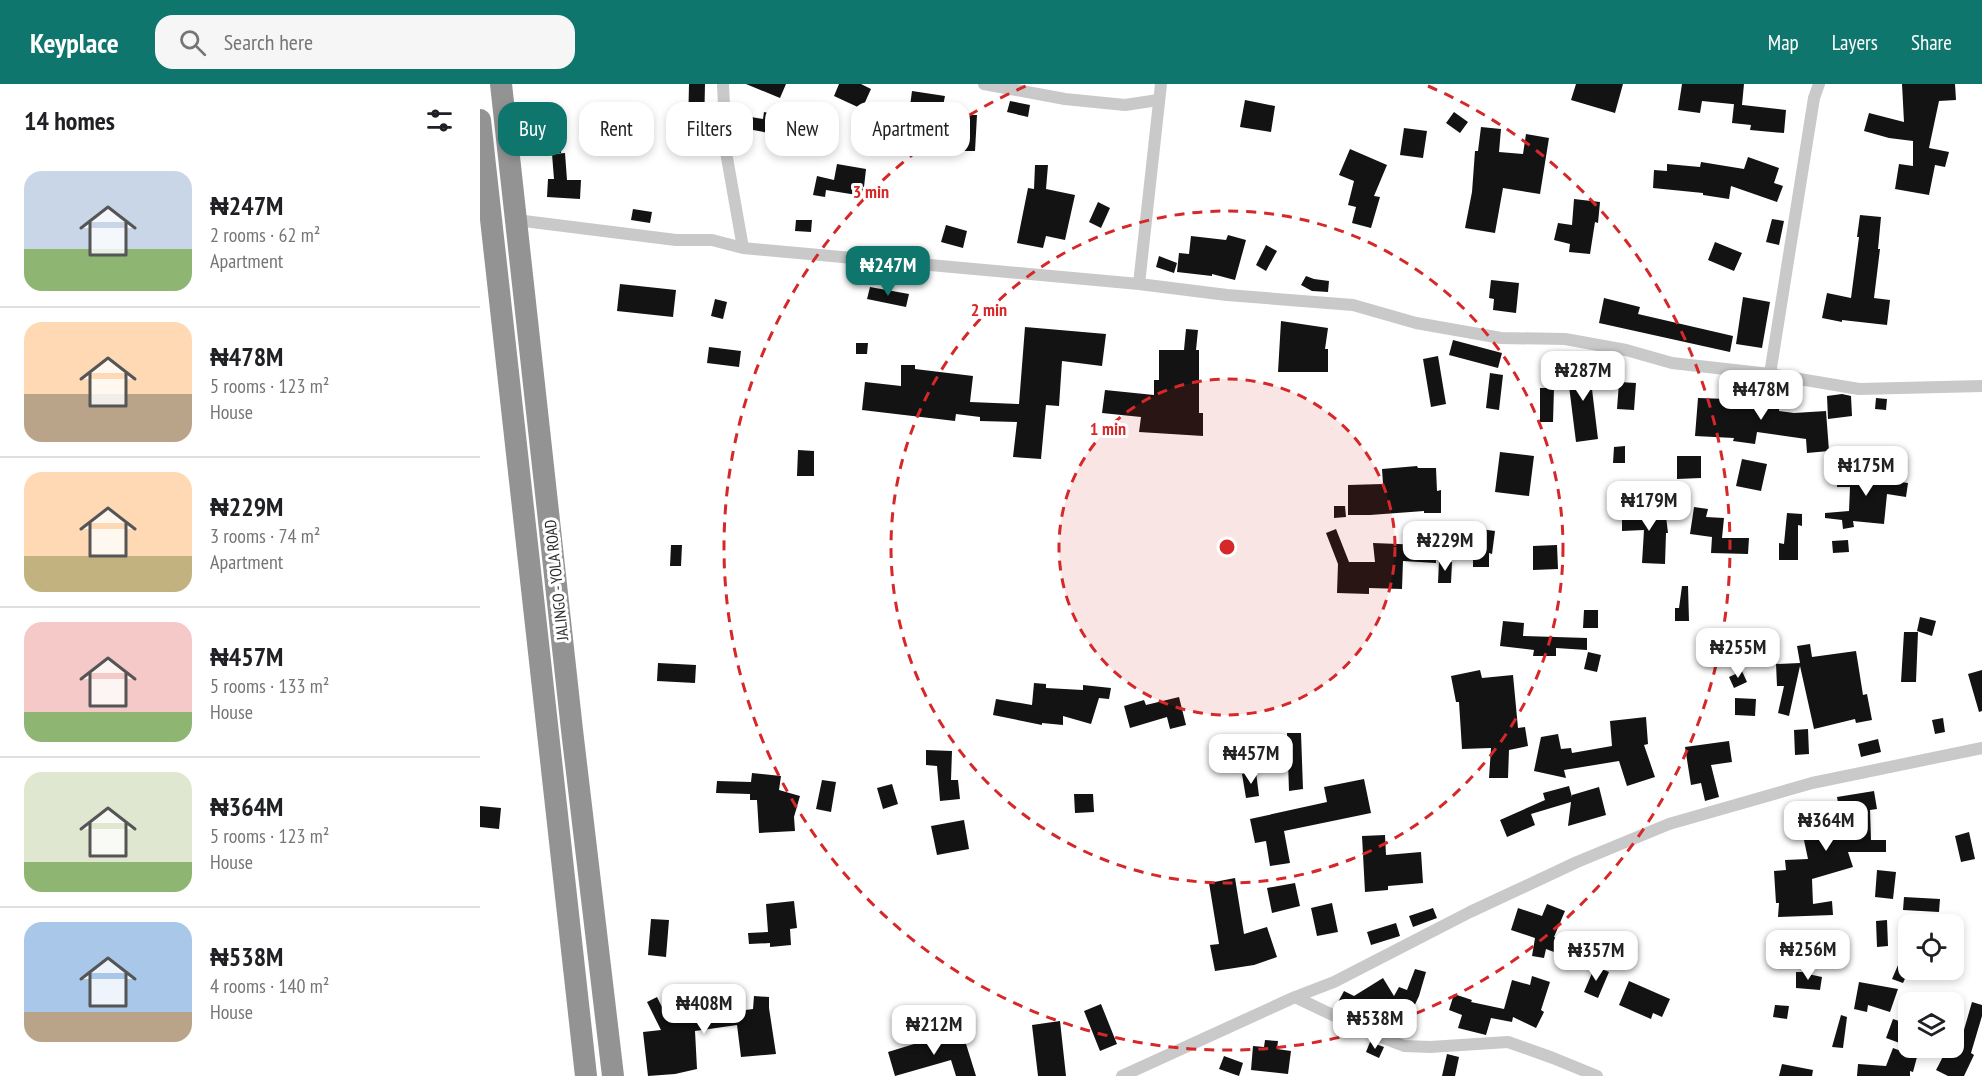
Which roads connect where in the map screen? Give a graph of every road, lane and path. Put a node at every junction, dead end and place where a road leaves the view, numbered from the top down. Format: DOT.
graph roads {
  1 [pos="501,84"];
  2 [pos="723,84"];
  3 [pos="984,84"];
  4 [pos="1161,84"];
  5 [pos="1819,84"];
  6 [pos="1158,100"];
  7 [pos="480,127"];
  8 [pos="516,220"];
  9 [pos="743,248"];
  10 [pos="1139,284"];
  11 [pos="1770,374"];
  12 [pos="1982,386"];
  13 [pos="1982,748"];
  14 [pos="1295,998"];
  15 [pos="586,1076"];
  16 [pos="613,1076"];
  17 [pos="1122,1076"];
  18 [pos="1598,1076"];
  1 -- 8 [label="highway, JALINGO - YOLA ROAD"];
  2 -- 9 [label="street"];
  3 -- 6 [label="street"];
  4 -- 6 [label="street"];
  5 -- 11 [label="street"];
  6 -- 10 [label="street"];
  7 -- 15 [label="highway"];
  8 -- 9 [label="street"];
  8 -- 16 [label="highway, JALINGO - YOLA ROAD"];
  9 -- 10 [label="street"];
  10 -- 11 [label="street"];
  11 -- 12 [label="street"];
  13 -- 14 [label="street"];
  14 -- 17 [label="street"];
  14 -- 18 [label="street"];
}
